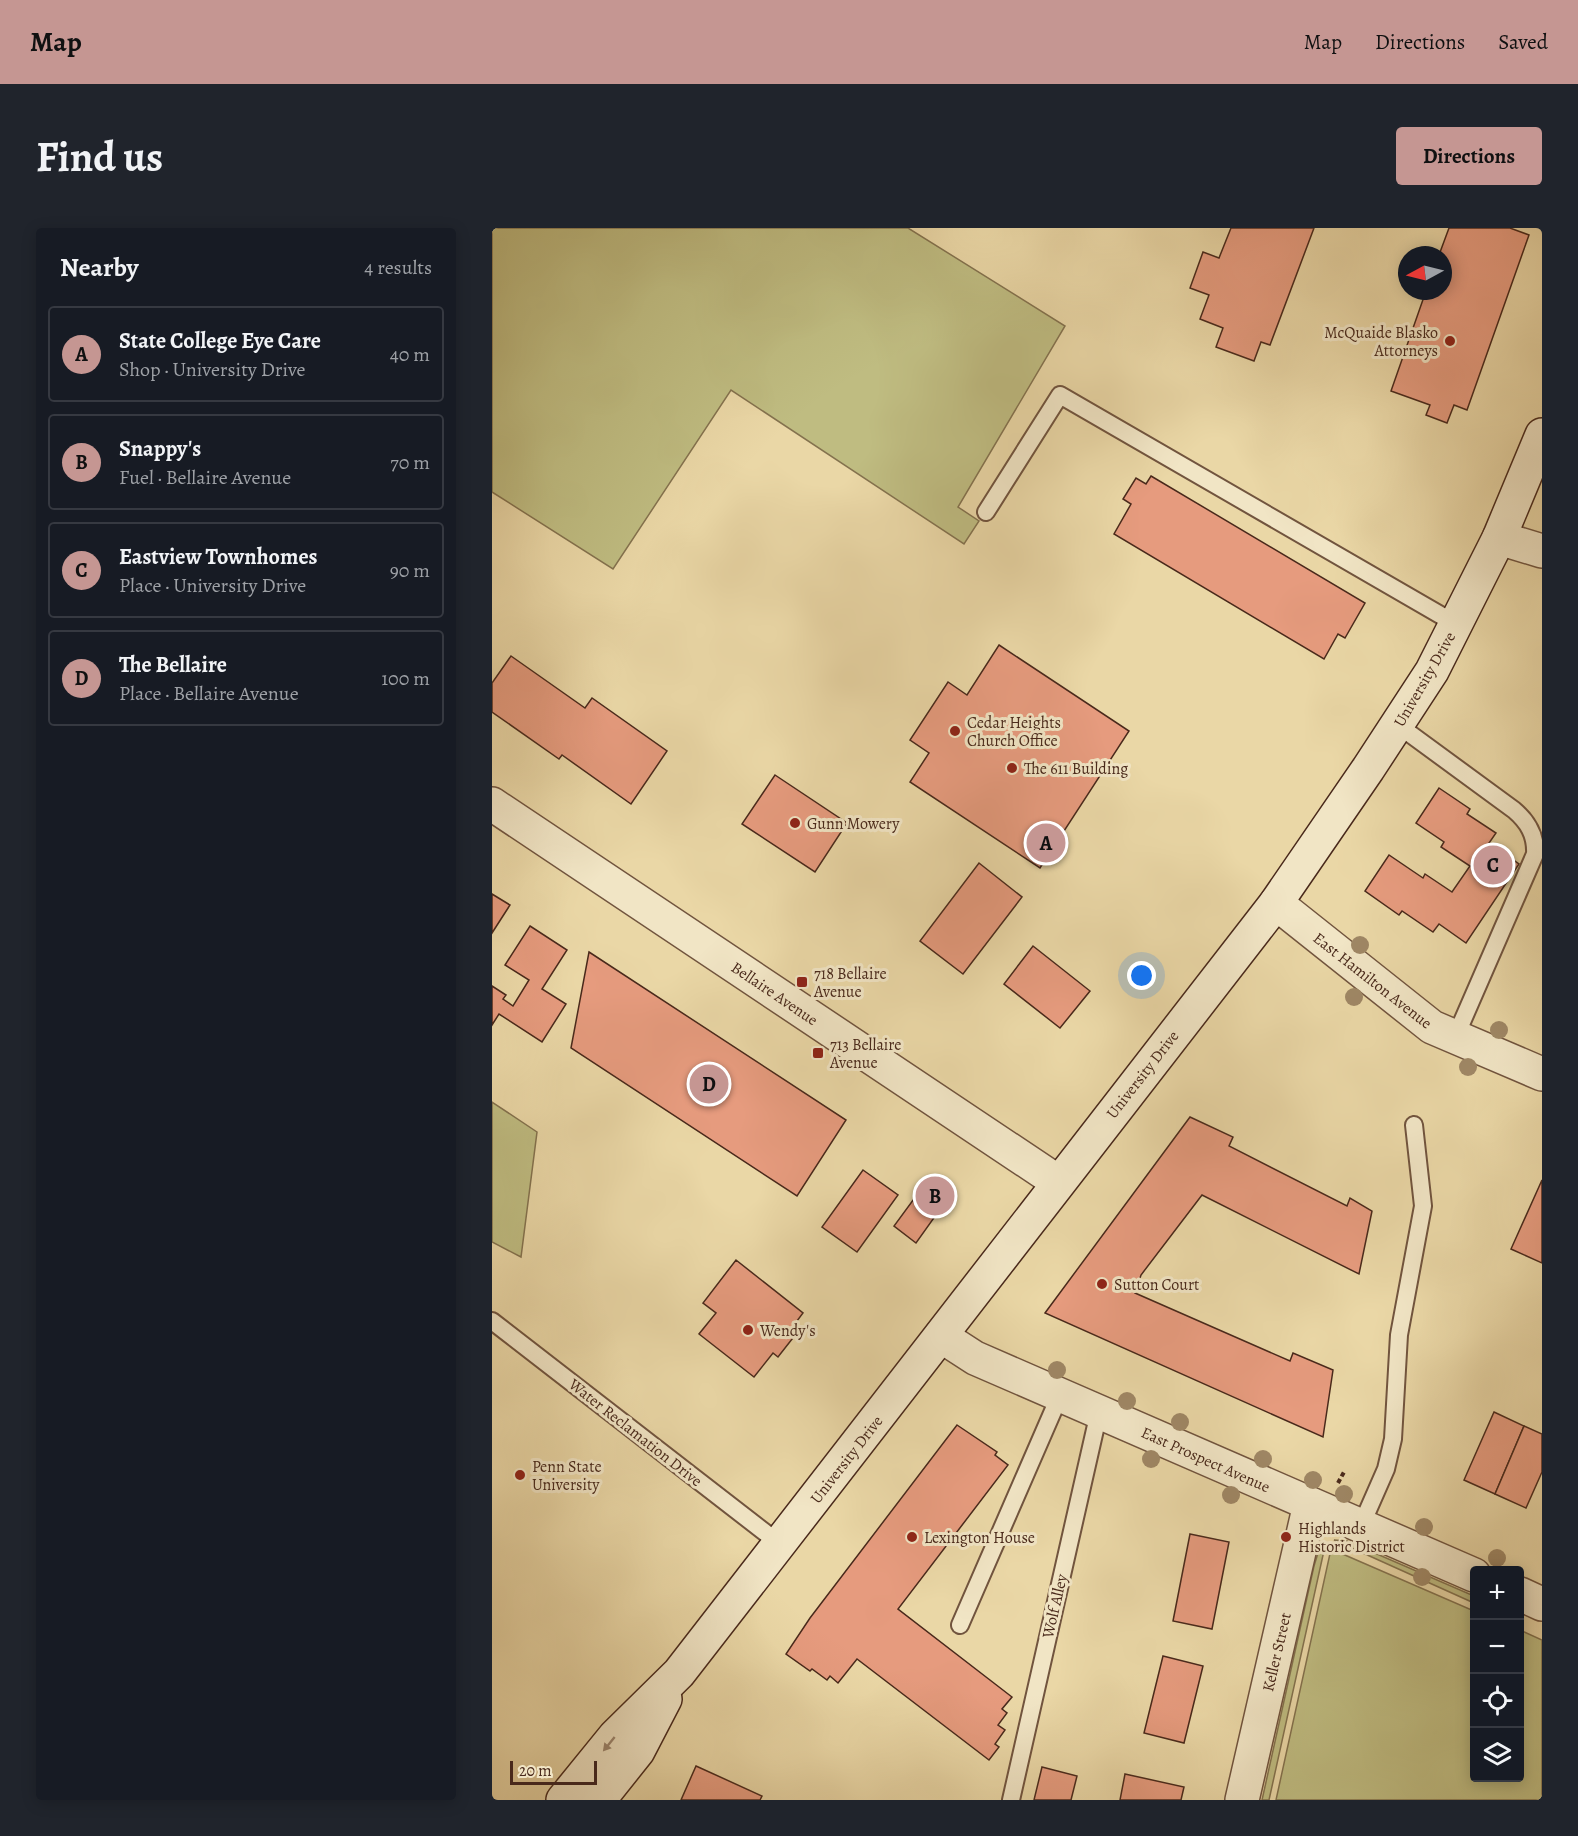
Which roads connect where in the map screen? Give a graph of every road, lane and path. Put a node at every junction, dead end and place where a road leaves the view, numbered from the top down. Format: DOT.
graph roads {
  1 [pos="1542,435"];
  2 [pos="986,512"];
  3 [pos="1499,538"];
  4 [pos="1542,551"];
  5 [pos="1456,624"];
  6 [pos="1398,725"];
  7 [pos="492,804"];
  8 [pos="1276,903"];
  9 [pos="1455,1038"];
  10 [pos="1542,1074"];
  11 [pos="1414,1125"];
  12 [pos="1058,1182"];
  13 [pos="492,1321"];
  14 [pos="942,1336"];
  15 [pos="1060,1395"];
  16 [pos="1099,1412"];
  17 [pos="1344,1472"];
  18 [pos="1338,1484"];
  19 [pos="1310,1504"];
  20 [pos="1361,1526"];
  21 [pos="780,1544"];
  22 [pos="1470,1573"];
  23 [pos="1524,1596"];
  24 [pos="1542,1604"];
  25 [pos="960,1625"];
  26 [pos="679,1673"];
  27 [pos="563,1800"];
  28 [pos="599,1800"];
  29 [pos="1011,1800"];
  30 [pos="1242,1800"];
  1 -- 3 [label="street, University Drive"];
  2 -- 5 [label="lane"];
  3 -- 4 [label="street"];
  3 -- 5 [label="street, University Drive"];
  5 -- 6 [label="street, University Drive"];
  6 -- 8 [label="street, University Drive"];
  6 -- 9 [label="lane"];
  7 -- 12 [label="street, Bellaire Avenue"];
  8 -- 9 [label="street, East Hamilton Avenue"];
  8 -- 12 [label="street, University Drive"];
  9 -- 10 [label="street, East Hamilton Avenue"];
  11 -- 20 [label="lane"];
  12 -- 14 [label="street, University Drive"];
  13 -- 21 [label="lane, Water Reclamation Drive"];
  14 -- 15 [label="street, East Prospect Avenue"];
  14 -- 21 [label="street, University Drive"];
  15 -- 16 [label="street, East Prospect Avenue"];
  15 -- 25 [label="lane"];
  16 -- 19 [label="street, East Prospect Avenue"];
  16 -- 29 [label="lane, Wolf Alley"];
  17 -- 18 [label="path"];
  19 -- 20 [label="street, East Prospect Avenue"];
  19 -- 30 [label="street, Keller Street"];
  20 -- 22 [label="street, East Prospect Avenue"];
  21 -- 26 [label="street, University Drive"];
  23 -- 24 [label="street"];
  26 -- 27 [label="street, University Drive, one-way"];
  26 -- 28 [label="street, University Drive"];
}
